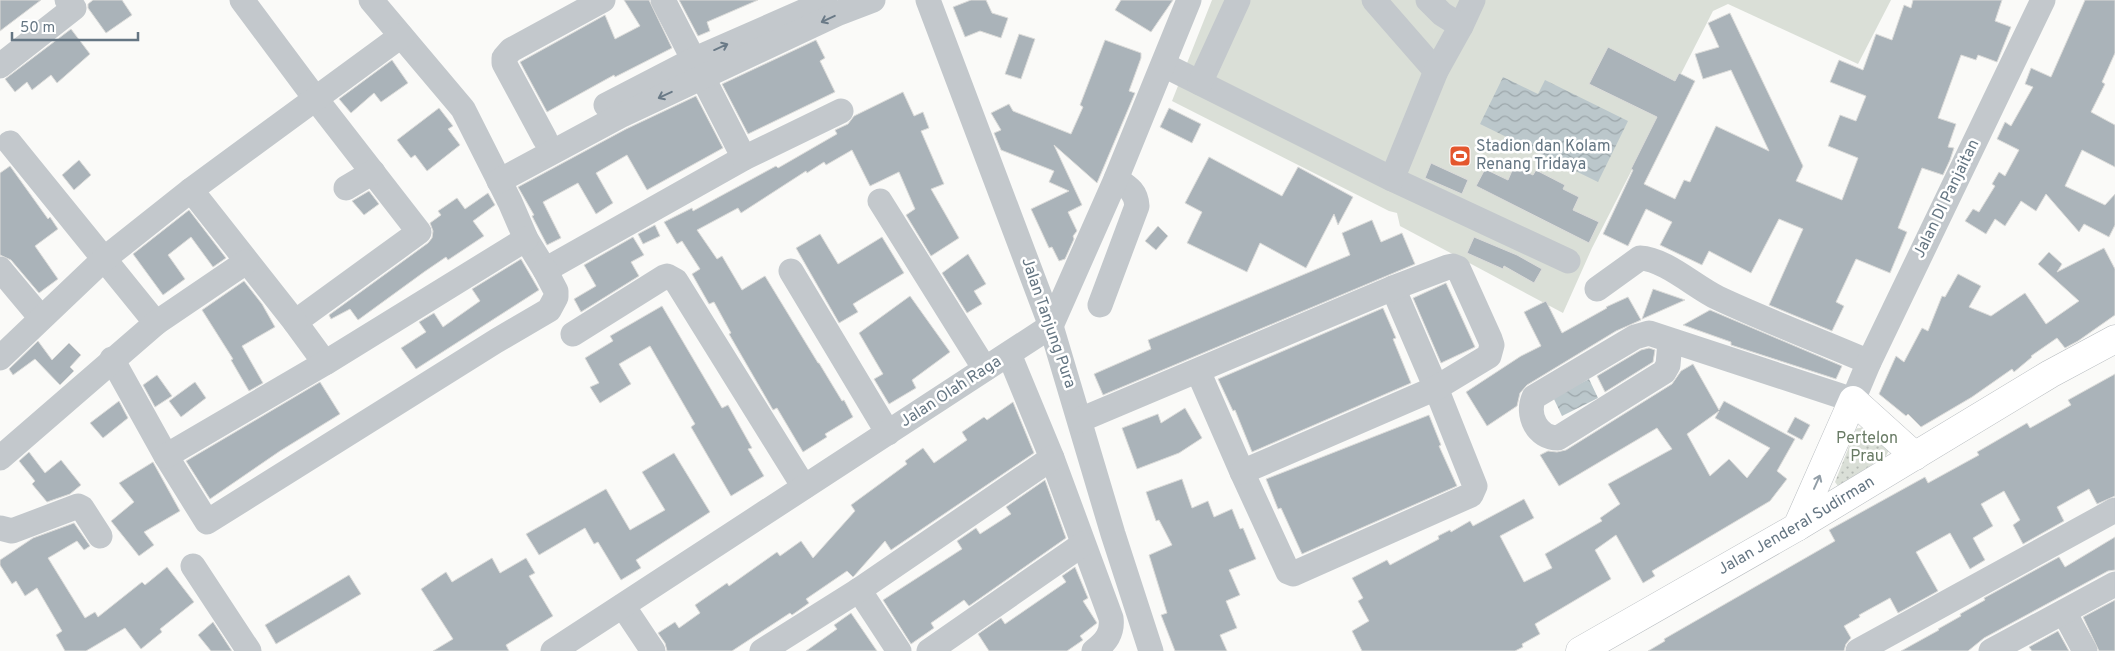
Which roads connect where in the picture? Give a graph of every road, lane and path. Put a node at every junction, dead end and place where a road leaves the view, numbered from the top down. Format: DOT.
graph roads {
  1 [pos="242,0"];
  2 [pos="371,0"];
  3 [pos="603,0"];
  4 [pos="663,0"];
  5 [pos="830,0"];
  6 [pos="873,0"];
  7 [pos="928,0"];
  8 [pos="1189,0"];
  9 [pos="1238,0"];
  10 [pos="1374,0"];
  11 [pos="1428,0"];
  12 [pos="1474,0"];
  13 [pos="2043,0"];
  14 [pos="75,3"];
  15 [pos="1461,26"];
  16 [pos="401,36"];
  17 [pos="1164,65"];
  18 [pos="0,66"];
  19 [pos="698,68"];
  20 [pos="1436,71"];
  21 [pos="1200,83"];
  22 [pos="315,98"];
  23 [pos="841,111"];
  24 [pos="545,139"];
  25 [pos="10,143"];
  26 [pos="744,158"];
  27 [pos="373,172"];
  28 [pos="495,174"];
  29 [pos="1392,179"];
  30 [pos="1116,180"];
  31 [pos="346,188"];
  32 [pos="191,190"];
  33 [pos="880,201"];
  34 [pos="526,239"];
  35 [pos="104,259"];
  36 [pos="1568,261"];
  37 [pos="246,262"];
  38 [pos="0,269"];
  39 [pos="545,270"];
  40 [pos="791,271"];
  41 [pos="1393,288"];
  42 [pos="1597,289"];
  43 [pos="1100,304"];
  44 [pos="40,318"];
  45 [pos="294,322"];
  46 [pos="156,323"];
  47 [pos="1051,326"];
  48 [pos="573,334"];
  49 [pos="2115,339"];
  50 [pos="1670,341"];
  51 [pos="1009,354"];
  52 [pos="0,358"];
  53 [pos="112,359"];
  54 [pos="1869,362"];
  55 [pos="324,363"];
  56 [pos="985,369"];
  57 [pos="1198,370"];
  58 [pos="1436,388"];
  59 [pos="1853,400"];
  60 [pos="1080,420"];
  61 [pos="888,433"];
  62 [pos="166,456"];
  63 [pos="1915,456"];
  64 [pos="0,458"];
  65 [pos="1052,458"];
  66 [pos="1242,472"];
  67 [pos="804,487"];
  68 [pos="2115,510"];
  69 [pos="1797,527"];
  70 [pos="0,528"];
  71 [pos="100,536"];
  72 [pos="1084,544"];
  73 [pos="193,566"];
  74 [pos="2115,584"];
  75 [pos="859,590"];
  76 [pos="622,606"];
  77 [pos="2064,612"];
  78 [pos="1996,650"];
  79 [pos="249,651"];
  80 [pos="553,651"];
  81 [pos="653,651"];
  82 [pos="762,651"];
  83 [pos="899,651"];
  84 [pos="929,651"];
  85 [pos="1094,651"];
  86 [pos="1151,651"];
  87 [pos="1580,651"];
  88 [pos="1858,651"];
  89 [pos="2085,651"];
  1 -- 22 [label="street"];
  2 -- 16 [label="street"];
  3 -- 24 [label="street"];
  4 -- 19 [label="street"];
  19 -- 5 [label="street, one-way"];
  6 -- 19 [label="street, one-way"];
  7 -- 47 [label="street, Jalan Tanjung Pura"];
  8 -- 17 [label="street"];
  9 -- 21 [label="street"];
  10 -- 20 [label="street"];
  11 -- 15 [label="street"];
  12 -- 15 [label="street"];
  13 -- 54 [label="street, Jalan DI Panjaitan"];
  14 -- 18 [label="street"];
  15 -- 20 [label="street"];
  16 -- 22 [label="street"];
  16 -- 28 [label="street"];
  17 -- 21 [label="street"];
  17 -- 30 [label="street"];
  19 -- 24 [label="street"];
  19 -- 26 [label="street"];
  19 -- 28 [label="street, one-way"];
  20 -- 29 [label="street"];
  21 -- 29 [label="street"];
  22 -- 27 [label="street"];
  22 -- 32 [label="street"];
  23 -- 26 [label="street"];
  24 -- 28 [label="street"];
  25 -- 35 [label="street"];
  26 -- 39 [label="street"];
  27 -- 31 [label="street"];
  27 -- 45 [label="street"];
  28 -- 34 [label="street"];
  29 -- 36 [label="street"];
  30 -- 43 [label="street"];
  30 -- 47 [label="street"];
  32 -- 35 [label="street"];
  32 -- 37 [label="street"];
  33 -- 56 [label="street"];
  34 -- 39 [label="street"];
  34 -- 55 [label="street"];
  35 -- 44 [label="street"];
  35 -- 46 [label="street"];
  37 -- 45 [label="street"];
  37 -- 46 [label="street"];
  38 -- 44 [label="street"];
  39 -- 62 [label="street"];
  40 -- 61 [label="street"];
  41 -- 57 [label="street"];
  41 -- 58 [label="street"];
  41 -- 58 [label="street"];
  42 -- 54 [label="street"];
  44 -- 52 [label="street"];
  45 -- 55 [label="street"];
  46 -- 53 [label="street"];
  47 -- 51 [label="street, Jalan Olah Raga"];
  47 -- 60 [label="street, Jalan Tanjung Pura"];
  48 -- 67 [label="street"];
  49 -- 63 [label="main road, Jalan Jenderal Sudirman"];
  50 -- 50 [label="street"];
  50 -- 59 [label="street"];
  51 -- 56 [label="street, Jalan Olah Raga"];
  51 -- 65 [label="street"];
  53 -- 62 [label="street"];
  53 -- 64 [label="street"];
  54 -- 59 [label="street, Jalan DI Panjaitan"];
  55 -- 62 [label="street"];
  56 -- 61 [label="street, Jalan Olah Raga"];
  57 -- 60 [label="street"];
  57 -- 66 [label="street"];
  58 -- 66 [label="street"];
  58 -- 66 [label="street"];
  59 -- 63 [label="main road"];
  69 -- 59 [label="main road, one-way"];
  60 -- 86 [label="street, Jalan Tanjung Pura"];
  61 -- 67 [label="street, Jalan Olah Raga"];
  63 -- 69 [label="main road, Jalan Jenderal Sudirman"];
  65 -- 72 [label="street"];
  65 -- 75 [label="street"];
  67 -- 76 [label="street, Jalan Olah Raga"];
  68 -- 88 [label="street"];
  69 -- 87 [label="main road, Jalan Jenderal Sudirman"];
  70 -- 71 [label="street"];
  72 -- 84 [label="street"];
  72 -- 85 [label="street"];
  73 -- 79 [label="street"];
  74 -- 77 [label="street"];
  75 -- 82 [label="street"];
  75 -- 83 [label="street"];
  76 -- 80 [label="street, Jalan Olah Raga"];
  76 -- 81 [label="street"];
  77 -- 78 [label="street"];
  77 -- 89 [label="street"];
}
